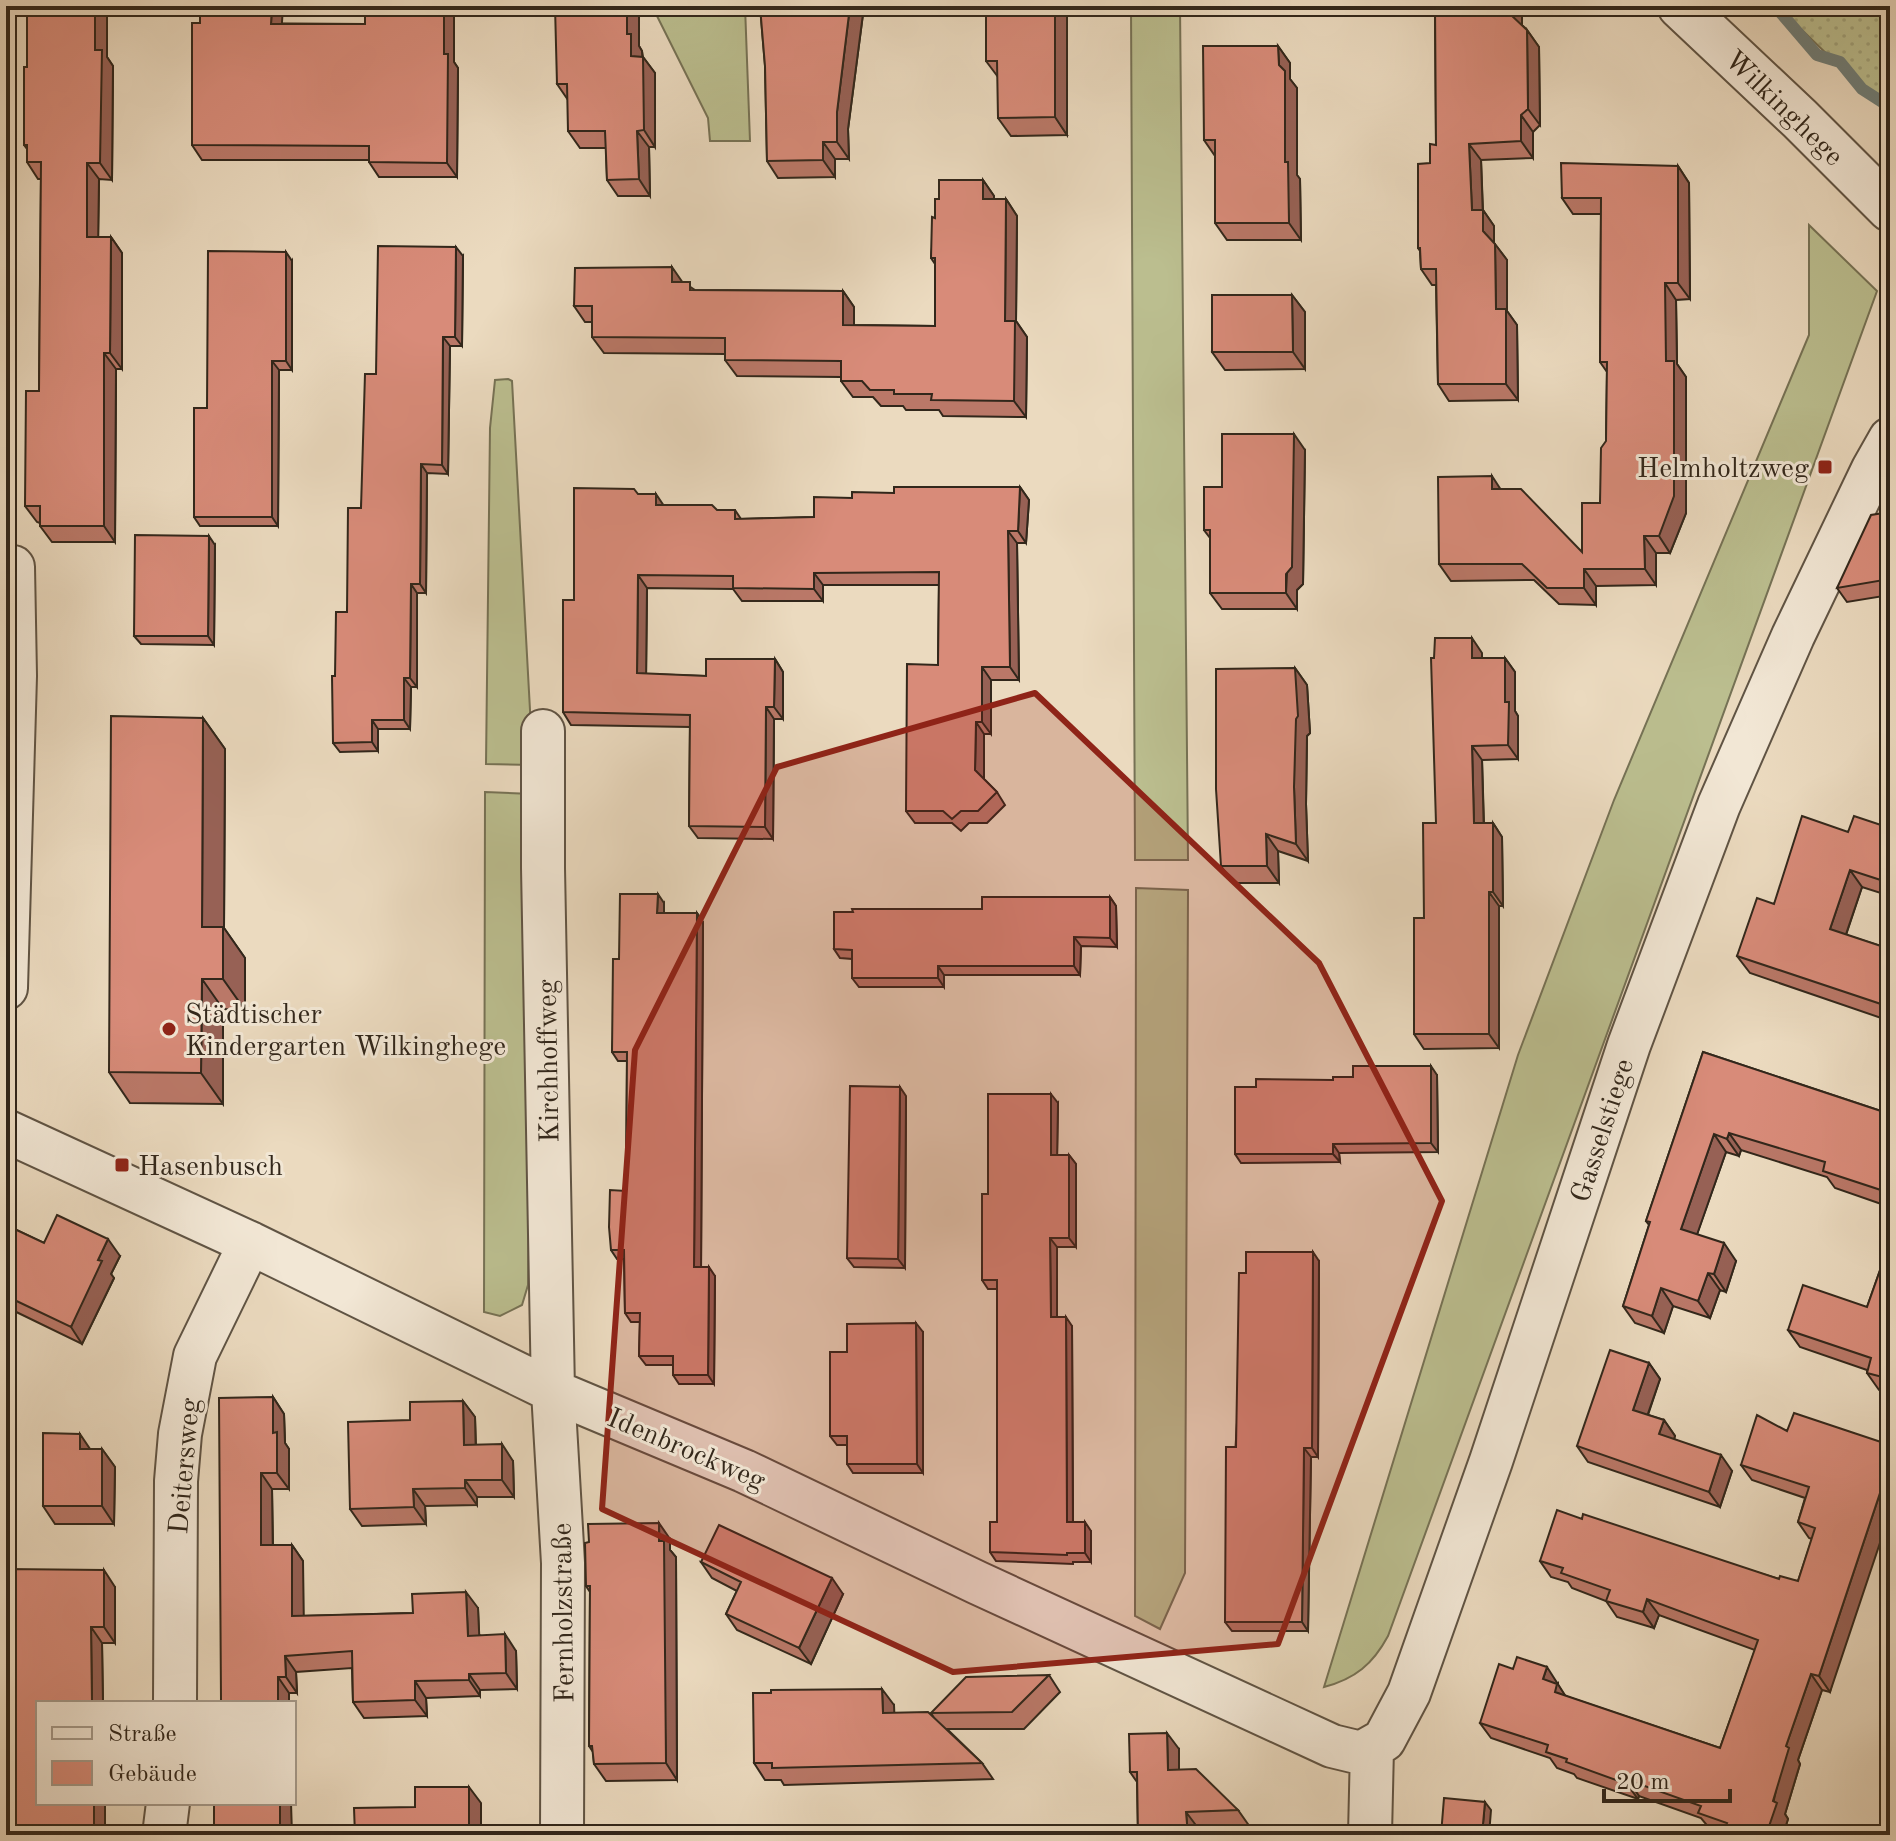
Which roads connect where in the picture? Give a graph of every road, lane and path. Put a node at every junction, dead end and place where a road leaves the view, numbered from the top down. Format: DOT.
graph roads {
  1 [pos="1680,6"];
  2 [pos="1890,209"];
  3 [pos="1890,439"];
  4 [pos="13,567"];
  5 [pos="543,731"];
  6 [pos="6,988"];
  7 [pos="6,1131"];
  8 [pos="250,1243"];
  9 [pos="553,1391"];
  10 [pos="175,1701"];
  11 [pos="1372,1748"];
  12 [pos="168,1805"];
  13 [pos="164,1835"];
  14 [pos="562,1835"];
  15 [pos="1370,1835"];
  1 -- 2 [label="street, Wilkinghege"];
  3 -- 11 [label="street, Gasselstiege"];
  4 -- 6 [label="street"];
  5 -- 9 [label="street, Kirchhoffweg"];
  7 -- 8 [label="street, Idenbrockweg"];
  8 -- 9 [label="street, Idenbrockweg"];
  8 -- 10 [label="street, Deitersweg"];
  9 -- 11 [label="street, Idenbrockweg"];
  9 -- 14 [label="street, Fernholzstraße"];
  11 -- 15 [label="street"];
  12 -- 13 [label="street"];
}
